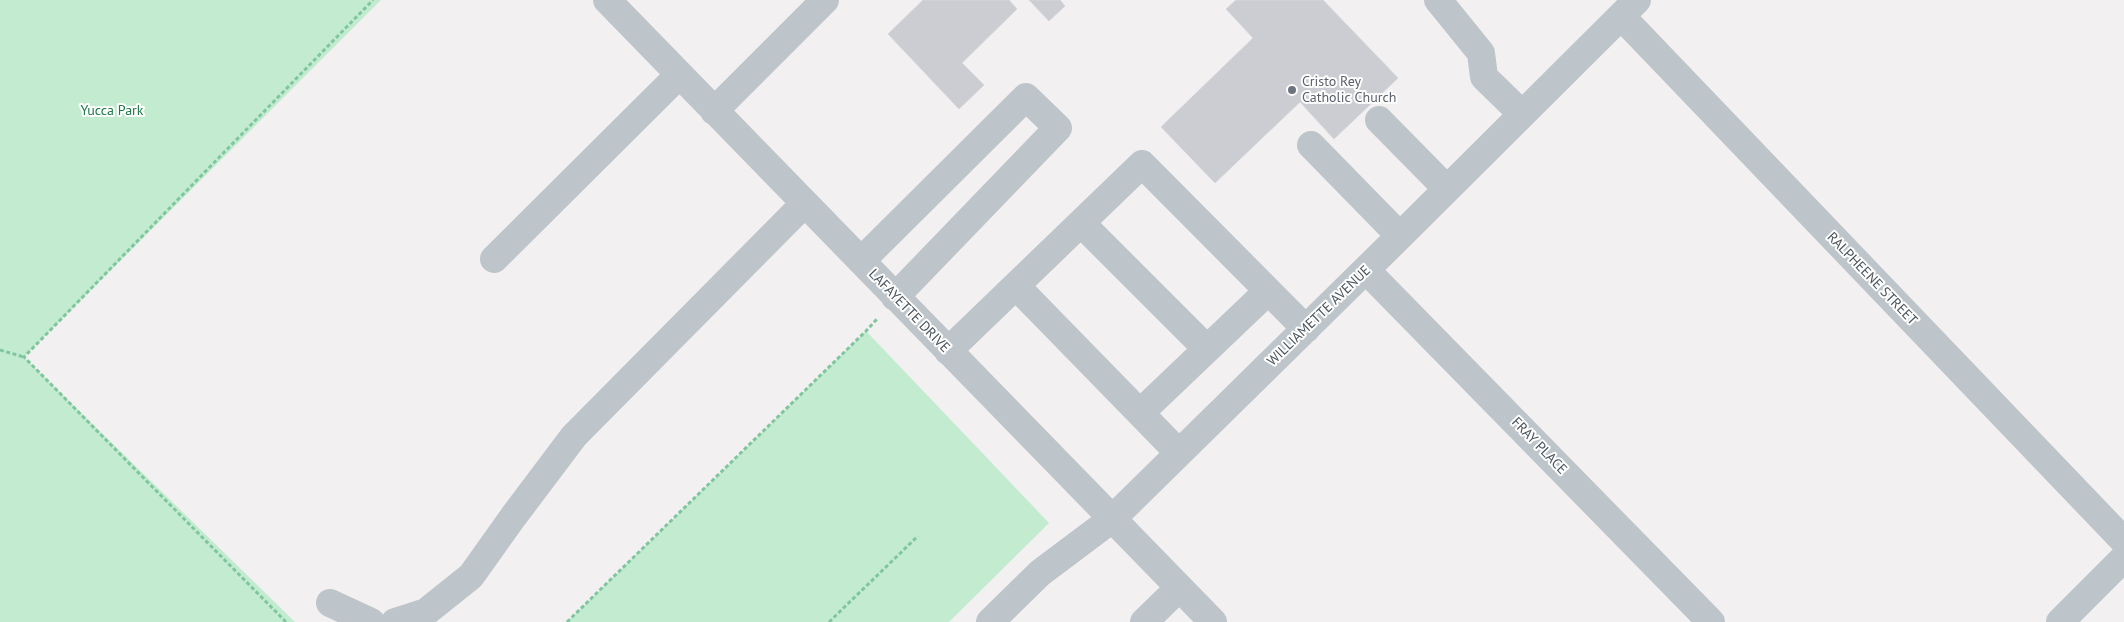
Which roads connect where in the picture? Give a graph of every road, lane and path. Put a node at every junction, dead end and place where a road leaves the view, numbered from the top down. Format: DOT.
graph roads {
  1 [pos="373,0"];
  2 [pos="607,0"];
  3 [pos="825,0"];
  4 [pos="1438,0"];
  5 [pos="1629,8"];
  6 [pos="679,75"];
  7 [pos="714,111"];
  8 [pos="1522,114"];
  9 [pos="1379,120"];
  10 [pos="1311,145"];
  11 [pos="1447,189"];
  12 [pos="804,204"];
  13 [pos="1081,223"];
  14 [pos="1400,236"];
  15 [pos="494,259"];
  16 [pos="861,261"];
  17 [pos="1366,270"];
  18 [pos="1016,286"];
  19 [pos="1268,291"];
  20 [pos="895,297"];
  21 [pos="1306,329"];
  22 [pos="1207,349"];
  23 [pos="0,350"];
  24 [pos="948,352"];
  25 [pos="24,358"];
  26 [pos="1140,413"];
  27 [pos="1180,453"];
  28 [pos="1112,519"];
  29 [pos="918,536"];
  30 [pos="2124,541"];
  31 [pos="2124,558"];
  32 [pos="1179,588"];
  33 [pos="330,603"];
  34 [pos="286,622"];
  35 [pos="371,622"];
  36 [pos="395,622"];
  37 [pos="567,622"];
  38 [pos="829,622"];
  39 [pos="990,622"];
  40 [pos="1144,622"];
  41 [pos="1213,622"];
  42 [pos="1711,622"];
  43 [pos="2060,622"];
  1 -- 25 [label="path"];
  2 -- 6 [label="street, LAFAYETTE DRIVE"];
  3 -- 7 [label="street"];
  4 -- 8 [label="street"];
  5 -- 8 [label="street, WILLIAMETTE AVENUE"];
  5 -- 30 [label="street, RALPHEENE STREET"];
  6 -- 7 [label="street, LAFAYETTE DRIVE"];
  6 -- 15 [label="street"];
  7 -- 12 [label="street, LAFAYETTE DRIVE"];
  8 -- 11 [label="street, WILLIAMETTE AVENUE"];
  9 -- 11 [label="street"];
  10 -- 14 [label="street"];
  11 -- 14 [label="street, WILLIAMETTE AVENUE"];
  12 -- 16 [label="street, LAFAYETTE DRIVE"];
  12 -- 36 [label="street"];
  13 -- 18 [label="street"];
  13 -- 19 [label="street"];
  13 -- 22 [label="street"];
  14 -- 17 [label="street, WILLIAMETTE AVENUE"];
  16 -- 20 [label="street, LAFAYETTE DRIVE"];
  16 -- 20 [label="street"];
  17 -- 21 [label="street, WILLIAMETTE AVENUE"];
  17 -- 42 [label="street, FRAY PLACE"];
  18 -- 24 [label="street"];
  18 -- 26 [label="street"];
  19 -- 21 [label="street"];
  19 -- 22 [label="street"];
  20 -- 24 [label="street, LAFAYETTE DRIVE"];
  20 -- 37 [label="path"];
  21 -- 27 [label="street, WILLIAMETTE AVENUE"];
  22 -- 26 [label="street"];
  23 -- 25 [label="path"];
  24 -- 28 [label="street, LAFAYETTE DRIVE"];
  25 -- 34 [label="path"];
  26 -- 27 [label="street"];
  27 -- 28 [label="street, WILLIAMETTE AVENUE"];
  28 -- 32 [label="street, LAFAYETTE DRIVE"];
  28 -- 39 [label="street, WILLIAMETTE AVENUE"];
  29 -- 38 [label="path"];
  31 -- 43 [label="street"];
  32 -- 40 [label="street"];
  32 -- 41 [label="street, LAFAYETTE DRIVE"];
  33 -- 35 [label="street"];
}
